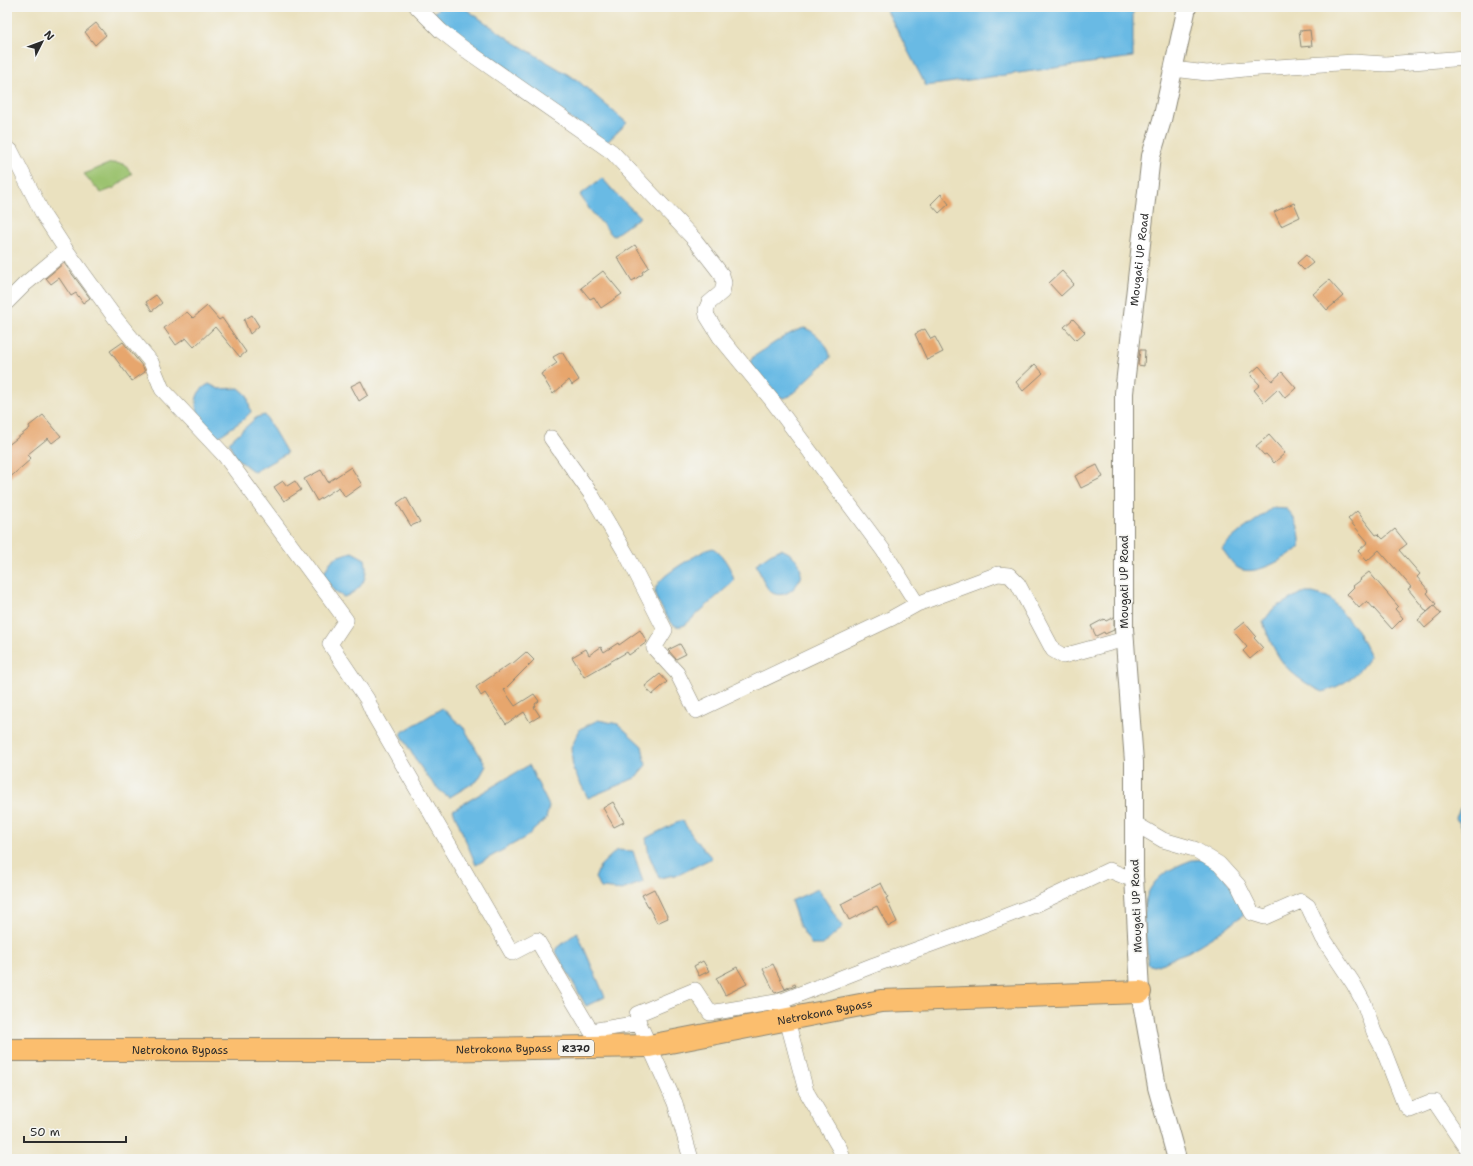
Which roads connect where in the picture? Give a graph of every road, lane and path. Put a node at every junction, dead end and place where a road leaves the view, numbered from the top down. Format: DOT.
graph roads {
  1 [pos="417,7"];
  2 [pos="1187,7"];
  3 [pos="1466,58"];
  4 [pos="1173,69"];
  5 [pos="7,148"];
  6 [pos="66,250"];
  7 [pos="7,302"];
  8 [pos="551,438"];
  9 [pos="917,604"];
  10 [pos="1125,639"];
  11 [pos="1134,823"];
  12 [pos="1134,876"];
  13 [pos="1140,992"];
  14 [pos="785,1010"];
  15 [pos="639,1023"];
  16 [pos="649,1046"];
  17 [pos="7,1050"];
  18 [pos="1466,1148"];
  19 [pos="691,1159"];
  20 [pos="843,1159"];
  21 [pos="1177,1159"];
  1 -- 9 [label="street"];
  2 -- 4 [label="street, Mougati UP Road"];
  3 -- 4 [label="street"];
  4 -- 10 [label="street, Mougati UP Road"];
  5 -- 6 [label="street"];
  6 -- 7 [label="street"];
  6 -- 15 [label="street"];
  8 -- 9 [label="street"];
  9 -- 10 [label="street"];
  10 -- 11 [label="street, Mougati UP Road"];
  11 -- 12 [label="street, Mougati UP Road"];
  11 -- 18 [label="street"];
  12 -- 13 [label="street, Mougati UP Road"];
  12 -- 14 [label="street"];
  13 -- 14 [label="main road, Netrokona Bypass / R370"];
  13 -- 21 [label="street, Mougati UP Road"];
  14 -- 15 [label="street"];
  14 -- 16 [label="main road, Netrokona Bypass / R370"];
  14 -- 20 [label="street"];
  15 -- 16 [label="street"];
  16 -- 17 [label="main road, Netrokona Bypass / R370"];
  16 -- 19 [label="street"];
}
